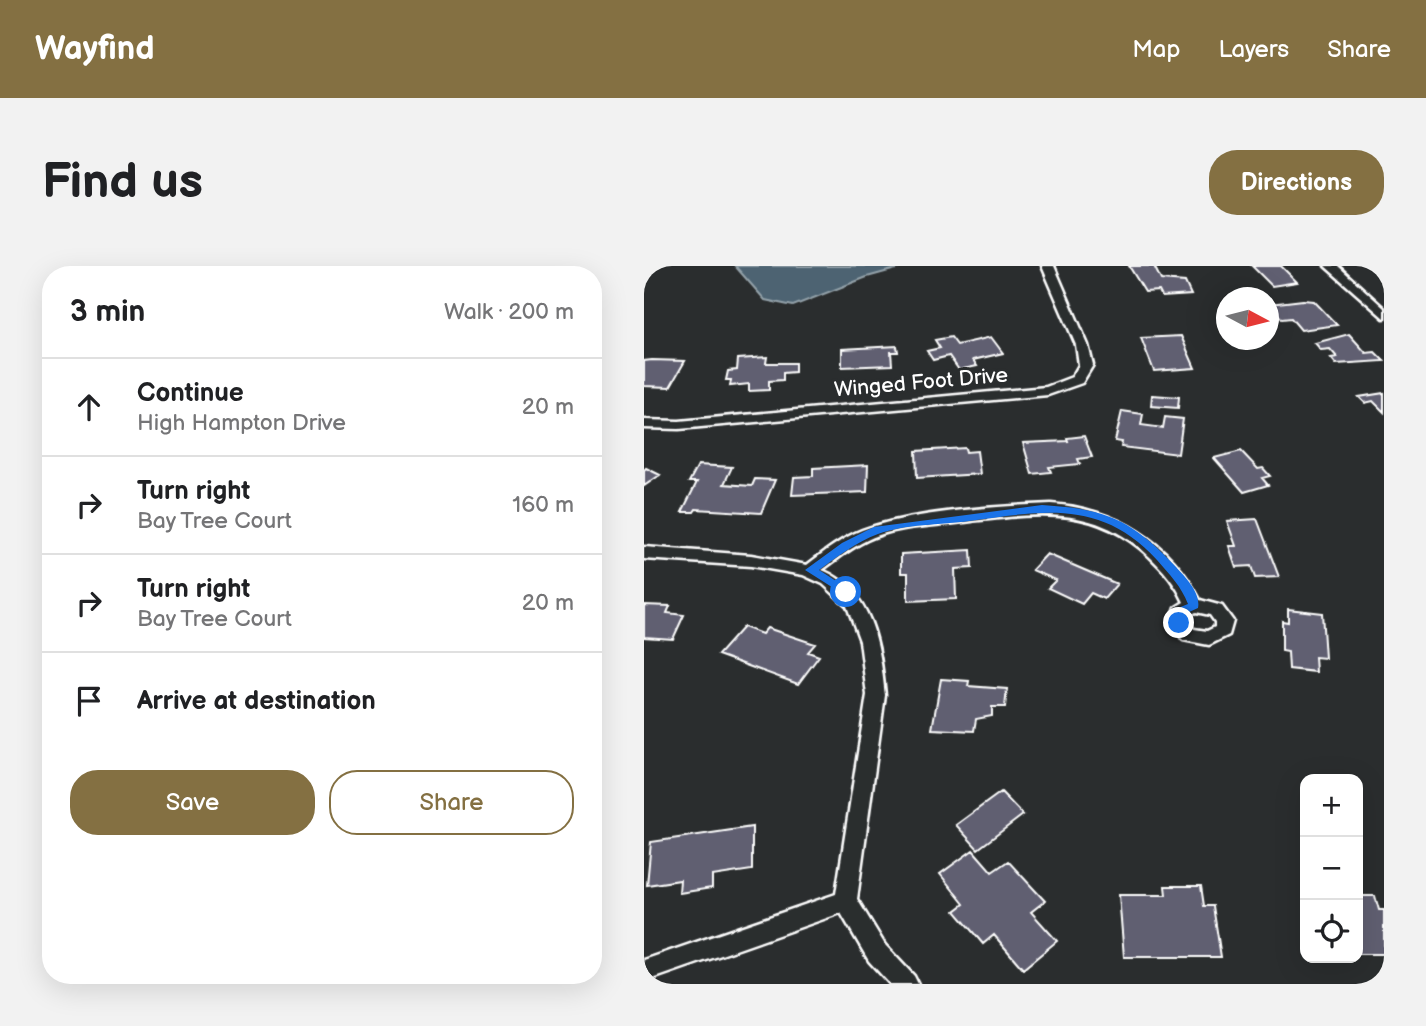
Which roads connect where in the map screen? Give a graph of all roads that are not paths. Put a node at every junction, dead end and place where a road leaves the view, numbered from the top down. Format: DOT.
graph roads {
  1 [pos="1048,266"];
  2 [pos="1331,266"];
  3 [pos="1384,314"];
  4 [pos="644,424"];
  5 [pos="644,553"];
  6 [pos="811,570"];
  7 [pos="1194,606"];
  8 [pos="846,901"];
  9 [pos="644,971"];
  10 [pos="906,984"];
  1 -- 4 [label="street, Winged Foot Drive"];
  2 -- 3 [label="street"];
  5 -- 6 [label="street"];
  6 -- 7 [label="street"];
  6 -- 8 [label="street"];
  8 -- 9 [label="street"];
  8 -- 10 [label="street"];
}
